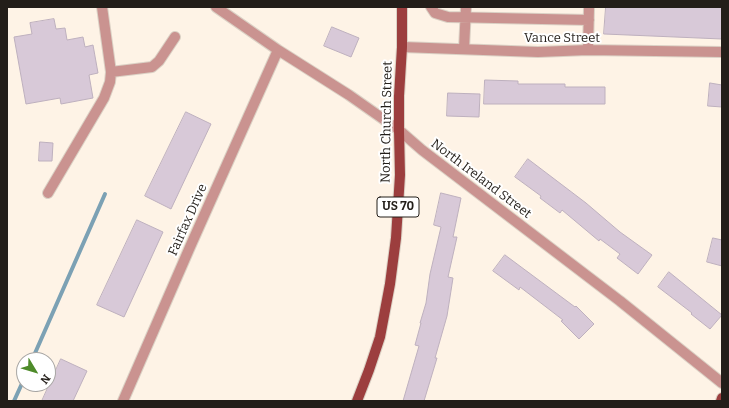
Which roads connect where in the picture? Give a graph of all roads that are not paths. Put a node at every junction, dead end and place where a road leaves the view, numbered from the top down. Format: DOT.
graph roads {
  1 [pos="102,7"];
  2 [pos="216,7"];
  3 [pos="402,7"];
  4 [pos="431,7"];
  5 [pos="589,7"];
  6 [pos="466,12"];
  7 [pos="589,20"];
  8 [pos="176,37"];
  9 [pos="402,47"];
  10 [pos="464,49"];
  11 [pos="278,50"];
  12 [pos="588,50"];
  13 [pos="722,52"];
  14 [pos="110,72"];
  15 [pos="399,130"];
  16 [pos="48,193"];
  17 [pos="722,383"];
  18 [pos="123,401"];
  19 [pos="357,401"];
  1 -- 14 [label="street"];
  2 -- 11 [label="street, North Ireland Street"];
  3 -- 9 [label="main road, North Church Street / US 70"];
  4 -- 6 [label="street"];
  5 -- 7 [label="street"];
  6 -- 7 [label="street"];
  6 -- 10 [label="street"];
  7 -- 12 [label="street"];
  8 -- 14 [label="street"];
  9 -- 10 [label="street, Vance Street"];
  9 -- 15 [label="main road, North Church Street / US 70"];
  10 -- 12 [label="street, Vance Street"];
  11 -- 15 [label="street, North Ireland Street"];
  11 -- 18 [label="street, Fairfax Drive"];
  12 -- 13 [label="street, Vance Street"];
  14 -- 16 [label="street"];
  15 -- 17 [label="street, North Ireland Street"];
  15 -- 19 [label="main road, North Church Street / US 70"];
}
